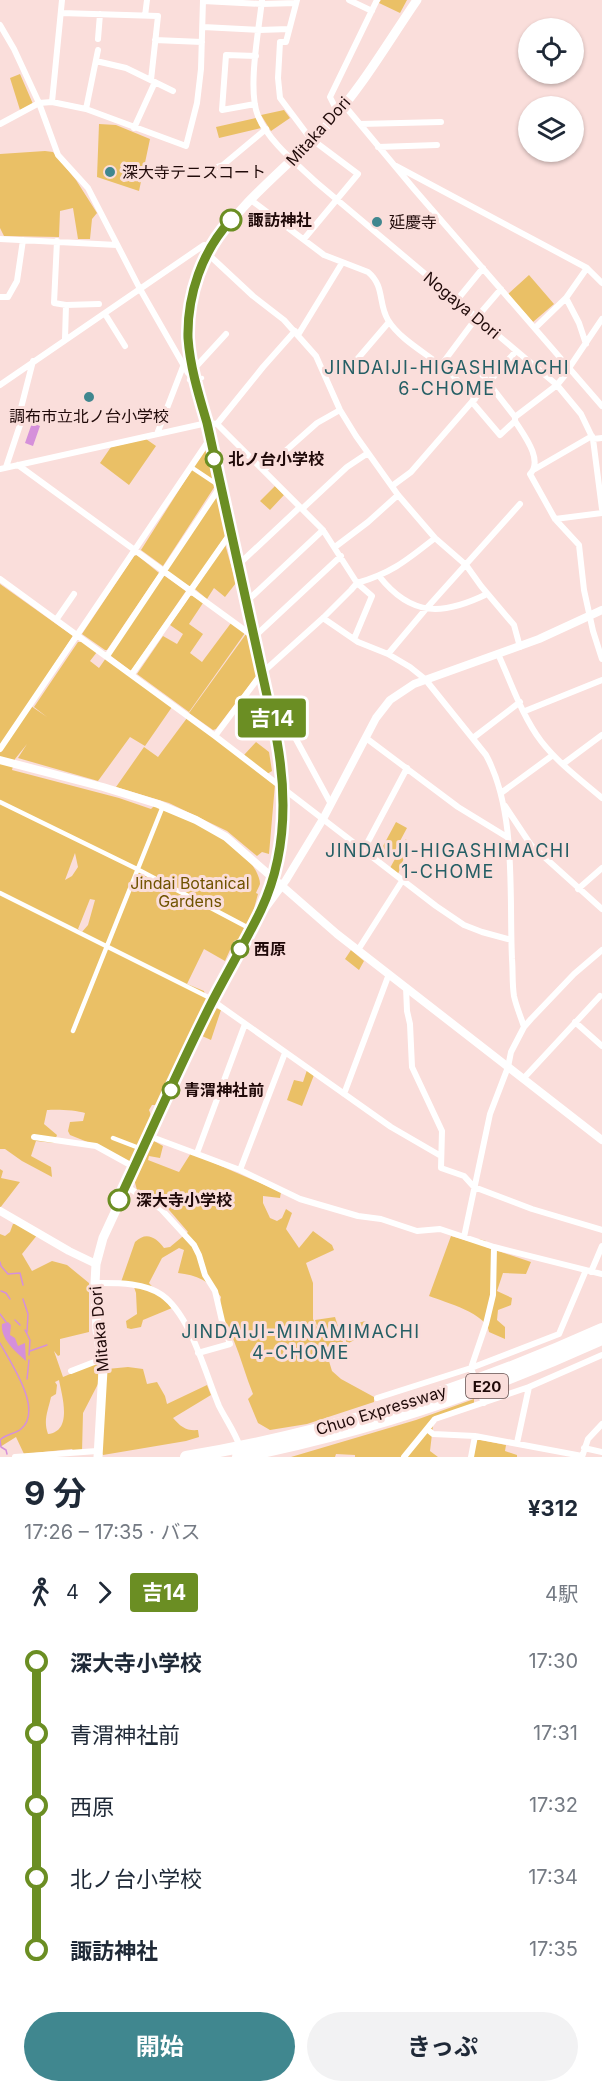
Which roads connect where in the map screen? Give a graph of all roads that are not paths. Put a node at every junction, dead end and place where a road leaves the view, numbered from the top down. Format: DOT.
graph roads {
  1 [pos="62,0"];
  2 [pos="147,0"];
  3 [pos="349,0"];
  4 [pos="377,0"];
  5 [pos="417,0"];
  6 [pos="203,1"];
  7 [pos="297,1"];
  8 [pos="262,2"];
  9 [pos="372,12"];
  10 [pos="61,13"];
  11 [pos="100,14"];
  12 [pos="145,16"];
  13 [pos="0,25"];
  14 [pos="203,27"];
  15 [pos="289,29"];
  16 [pos="259,30"];
  17 [pos="98,39"];
  18 [pos="155,39"];
  19 [pos="202,42"];
  20 [pos="98,50"];
  21 [pos="256,56"];
  22 [pos="96,61"];
  23 [pos="153,81"];
  24 [pos="173,91"];
  25 [pos="52,102"];
  26 [pos="39,103"];
  27 [pos="255,104"];
  28 [pos="86,109"];
  29 [pos="341,109"];
  30 [pos="441,122"];
  31 [pos="0,124"];
  32 [pos="360,124"];
  33 [pos="134,128"];
  34 [pos="266,129"];
  35 [pos="313,140"];
  36 [pos="437,145"];
  37 [pos="378,147"];
  38 [pos="292,160"];
  39 [pos="393,164"];
  40 [pos="217,166"];
  41 [pos="337,199"];
  42 [pos="251,200"];
  43 [pos="304,238"];
  44 [pos="0,239"];
  45 [pos="23,240"];
  46 [pos="57,241"];
  47 [pos="117,245"];
  48 [pos="209,250"];
  49 [pos="342,263"];
  50 [pos="483,268"];
  51 [pos="587,268"];
  52 [pos="602,283"];
  53 [pos="140,289"];
  54 [pos="501,289"];
  55 [pos="0,297"];
  56 [pos="566,298"];
  57 [pos="457,300"];
  58 [pos="99,304"];
  59 [pos="66,305"];
  60 [pos="105,314"];
  61 [pos="477,317"];
  62 [pos="602,319"];
  63 [pos="389,322"];
  64 [pos="535,328"];
  65 [pos="296,333"];
  66 [pos="226,334"];
  67 [pos="64,339"];
  68 [pos="586,344"];
  69 [pos="125,346"];
  70 [pos="516,351"];
  71 [pos="33,361"];
  72 [pos="473,363"];
  73 [pos="184,364"];
  74 [pos="442,364"];
  75 [pos="569,368"];
  76 [pos="348,370"];
  77 [pos="194,375"];
  78 [pos="488,383"];
  79 [pos="0,385"];
  80 [pos="557,385"];
  81 [pos="474,400"];
  82 [pos="602,406"];
  83 [pos="340,410"];
  84 [pos="515,419"];
  85 [pos="207,423"];
  86 [pos="217,424"];
  87 [pos="157,434"];
  88 [pos="592,437"];
  89 [pos="602,438"];
  90 [pos="209,439"];
  91 [pos="368,453"];
  92 [pos="18,465"];
  93 [pos="191,467"];
  94 [pos="3,468"];
  95 [pos="535,469"];
  96 [pos="264,470"];
  97 [pos="217,485"];
  98 [pos="392,486"];
  99 [pos="398,495"];
  100 [pos="520,504"];
  101 [pos="301,508"];
  102 [pos="602,509"];
  103 [pos="602,513"];
  104 [pos="555,519"];
  105 [pos="323,530"];
  106 [pos="231,533"];
  107 [pos="435,538"];
  108 [pos="335,547"];
  109 [pos="135,550"];
  110 [pos="341,556"];
  111 [pos="238,565"];
  112 [pos="466,565"];
  113 [pos="163,571"];
  114 [pos="379,576"];
  115 [pos="0,579"];
  116 [pos="357,583"];
  117 [pos="190,591"];
  118 [pos="74,594"];
  119 [pos="488,594"];
  120 [pos="246,602"];
  121 [pos="425,610"];
  122 [pos="602,610"];
  123 [pos="590,615"];
  124 [pos="323,618"];
  125 [pos="56,620"];
  126 [pos="77,635"];
  127 [pos="254,637"];
  128 [pos="354,639"];
  129 [pos="520,646"];
  130 [pos="388,654"];
  131 [pos="498,654"];
  132 [pos="106,656"];
  133 [pos="602,659"];
  134 [pos="262,673"];
  135 [pos="132,674"];
  136 [pos="425,679"];
  137 [pos="602,680"];
  138 [pos="520,702"];
  139 [pos="269,703"];
  140 [pos="525,711"];
  141 [pos="602,735"];
  142 [pos="215,736"];
  143 [pos="366,738"];
  144 [pos="473,738"];
  145 [pos="0,749"];
  146 [pos="553,755"];
  147 [pos="0,760"];
  148 [pos="562,764"];
  149 [pos="407,768"];
  150 [pos="284,789"];
  151 [pos="501,793"];
  152 [pos="602,798"];
  153 [pos="0,802"];
  154 [pos="503,802"];
  155 [pos="331,804"];
  156 [pos="163,806"];
  157 [pos="323,819"];
  158 [pos="507,837"];
  159 [pos="363,850"];
  160 [pos="602,868"];
  161 [pos="137,869"];
  162 [pos="273,877"];
  163 [pos="402,881"];
  164 [pos="281,885"];
  165 [pos="578,889"];
  166 [pos="0,893"];
  167 [pos="602,909"];
  168 [pos="250,924"];
  169 [pos="511,940"];
  170 [pos="106,947"];
  171 [pos="358,950"];
  172 [pos="602,950"];
  173 [pos="389,974"];
  174 [pos="406,987"];
  175 [pos="600,996"];
  176 [pos="211,1000"];
  177 [pos="575,1022"];
  178 [pos="245,1024"];
  179 [pos="524,1027"];
  180 [pos="73,1030"];
  181 [pos="602,1046"];
  182 [pos="285,1053"];
  183 [pos="508,1067"];
  184 [pos="524,1079"];
  185 [pos="344,1094"];
  186 [pos="149,1136"];
  187 [pos="34,1137"];
  188 [pos="113,1138"];
  189 [pos="602,1140"];
  190 [pos="139,1148"];
  191 [pos="197,1153"];
  192 [pos="441,1156"];
  193 [pos="134,1167"];
  194 [pos="240,1170"];
  195 [pos="125,1184"];
  196 [pos="474,1187"];
  197 [pos="0,1211"];
  198 [pos="602,1230"];
  199 [pos="464,1237"];
  200 [pos="602,1246"];
  201 [pos="494,1247"];
  202 [pos="96,1264"];
  203 [pos="588,1271"];
  204 [pos="602,1274"];
  205 [pos="95,1282"];
  206 [pos="602,1329"];
  207 [pos="559,1336"];
  208 [pos="602,1339"];
  209 [pos="198,1353"];
  210 [pos="602,1355"];
  211 [pos="102,1359"];
  212 [pos="572,1366"];
  213 [pos="471,1369"];
  214 [pos="71,1371"];
  215 [pos="530,1387"];
  216 [pos="377,1398"];
  217 [pos="483,1401"];
  218 [pos="602,1424"];
  219 [pos="427,1429"];
  220 [pos="475,1437"];
  221 [pos="517,1443"];
  222 [pos="584,1448"];
  223 [pos="602,1452"];
  224 [pos="98,1454"];
  225 [pos="582,1456"];
  226 [pos="15,1457"];
  227 [pos="186,1457"];
  228 [pos="238,1457"];
  229 [pos="243,1457"];
  230 [pos="404,1457"];
  231 [pos="471,1457"];
  1 -- 10 [label="street"];
  2 -- 12 [label="street"];
  3 -- 9 [label="street"];
  4 -- 9 [label="street"];
  5 -- 29 [label="main road, Mitaka Dori"];
  6 -- 8 [label="street"];
  6 -- 14 [label="street"];
  7 -- 8 [label="street"];
  7 -- 15 [label="street"];
  8 -- 16 [label="street"];
  9 -- 29 [label="street"];
  10 -- 11 [label="street"];
  10 -- 25 [label="street"];
  11 -- 12 [label="street"];
  11 -- 17 [label="street"];
  12 -- 18 [label="street"];
  13 -- 26 [label="street"];
  14 -- 16 [label="street"];
  14 -- 19 [label="street"];
  15 -- 16 [label="street"];
  15 -- 35 [label="street"];
  16 -- 21 [label="street"];
  18 -- 19 [label="street"];
  18 -- 23 [label="street"];
  19 -- 33 [label="street"];
  20 -- 22 [label="street"];
  21 -- 27 [label="street"];
  21 -- 27 [label="street"];
  22 -- 23 [label="street"];
  22 -- 28 [label="street"];
  23 -- 24 [label="street"];
  23 -- 33 [label="street"];
  25 -- 26 [label="street"];
  25 -- 28 [label="street"];
  26 -- 31 [label="street"];
  26 -- 47 [label="street"];
  27 -- 34 [label="street, Nogaya Dori"];
  28 -- 33 [label="street"];
  29 -- 32 [label="street"];
  29 -- 35 [label="main road, Mitaka Dori"];
  30 -- 32 [label="street"];
  32 -- 37 [label="street"];
  34 -- 38 [label="street, Nogaya Dori"];
  34 -- 40 [label="street"];
  35 -- 38 [label="main road, Mitaka Dori"];
  35 -- 41 [label="street"];
  36 -- 37 [label="street"];
  37 -- 39 [label="street"];
  38 -- 41 [label="street, Nogaya Dori"];
  38 -- 42 [label="main road, Mitaka Dori"];
  39 -- 50 [label="street"];
  39 -- 51 [label="street"];
  41 -- 43 [label="street"];
  41 -- 57 [label="street, Nogaya Dori"];
  42 -- 43 [label="street"];
  42 -- 48 [label="main road, Mitaka Dori"];
  43 -- 49 [label="street"];
  44 -- 45 [label="street"];
  45 -- 46 [label="street"];
  45 -- 55 [label="street"];
  46 -- 47 [label="street"];
  46 -- 59 [label="street"];
  47 -- 53 [label="street"];
  48 -- 53 [label="street"];
  48 -- 65 [label="street"];
  48 -- 77 [label="main road, Mitaka Dori"];
  49 -- 63 [label="street"];
  49 -- 65 [label="street"];
  50 -- 54 [label="street"];
  50 -- 57 [label="street"];
  51 -- 52 [label="street"];
  51 -- 56 [label="street"];
  53 -- 60 [label="street"];
  53 -- 73 [label="street"];
  54 -- 61 [label="street"];
  54 -- 64 [label="street"];
  56 -- 64 [label="street"];
  56 -- 68 [label="street"];
  57 -- 61 [label="street, Nogaya Dori"];
  58 -- 59 [label="street"];
  59 -- 67 [label="street"];
  60 -- 67 [label="street"];
  60 -- 69 [label="street"];
  61 -- 70 [label="street, Nogaya Dori"];
  61 -- 74 [label="street"];
  62 -- 68 [label="street"];
  63 -- 74 [label="street"];
  63 -- 76 [label="street"];
  64 -- 75 [label="street"];
  65 -- 83 [label="street"];
  65 -- 86 [label="street"];
  66 -- 77 [label="street"];
  67 -- 71 [label="street"];
  68 -- 75 [label="street"];
  70 -- 78 [label="street"];
  70 -- 80 [label="street, Nogaya Dori"];
  71 -- 79 [label="street"];
  71 -- 94 [label="street"];
  72 -- 78 [label="street"];
  73 -- 77 [label="street"];
  73 -- 87 [label="street"];
  74 -- 81 [label="street"];
  75 -- 80 [label="street"];
  75 -- 82 [label="street"];
  77 -- 85 [label="main road, Mitaka Dori"];
  78 -- 81 [label="street"];
  78 -- 84 [label="street"];
  80 -- 84 [label="street"];
  80 -- 88 [label="street, Nogaya Dori"];
  81 -- 84 [label="street"];
  81 -- 98 [label="street"];
  83 -- 91 [label="street"];
  83 -- 96 [label="street"];
  84 -- 95 [label="street"];
  85 -- 86 [label="street"];
  85 -- 87 [label="street"];
  85 -- 90 [label="main road, Mitaka Dori"];
  86 -- 96 [label="street"];
  87 -- 92 [label="street"];
  88 -- 89 [label="street"];
  88 -- 95 [label="street"];
  88 -- 102 [label="street, Nogaya Dori"];
  90 -- 93 [label="street"];
  90 -- 97 [label="main road, Mitaka Dori"];
  91 -- 98 [label="street"];
  91 -- 101 [label="street"];
  92 -- 94 [label="street"];
  92 -- 109 [label="street"];
  93 -- 97 [label="street"];
  93 -- 109 [label="street"];
  95 -- 104 [label="street"];
  96 -- 101 [label="street"];
  97 -- 106 [label="main road, Mitaka Dori"];
  97 -- 113 [label="street"];
  98 -- 99 [label="street"];
  99 -- 107 [label="street"];
  99 -- 108 [label="street"];
  100 -- 112 [label="street"];
  101 -- 105 [label="street"];
  101 -- 111 [label="street"];
  103 -- 104 [label="street"];
  104 -- 123 [label="street"];
  105 -- 108 [label="street"];
  105 -- 120 [label="street"];
  106 -- 111 [label="main road, Mitaka Dori"];
  106 -- 117 [label="street"];
  107 -- 112 [label="street"];
  107 -- 114 [label="street"];
  108 -- 110 [label="street"];
  109 -- 113 [label="street"];
  109 -- 126 [label="street"];
  110 -- 116 [label="street"];
  110 -- 127 [label="street"];
  111 -- 120 [label="main road, Mitaka Dori"];
  112 -- 119 [label="street"];
  112 -- 121 [label="street"];
  113 -- 117 [label="street"];
  113 -- 132 [label="street"];
  114 -- 116 [label="street"];
  114 -- 121 [label="street"];
  115 -- 125 [label="street"];
  116 -- 124 [label="street"];
  116 -- 128 [label="street"];
  117 -- 127 [label="street"];
  117 -- 135 [label="street"];
  118 -- 125 [label="street"];
  119 -- 121 [label="street"];
  119 -- 129 [label="street"];
  120 -- 127 [label="main road, Mitaka Dori"];
  121 -- 130 [label="street"];
  122 -- 123 [label="street"];
  123 -- 129 [label="street"];
  123 -- 133 [label="street"];
  124 -- 128 [label="street"];
  124 -- 134 [label="street"];
  125 -- 126 [label="street"];
  126 -- 132 [label="street"];
  126 -- 145 [label="street"];
  127 -- 134 [label="main road, Mitaka Dori"];
  128 -- 130 [label="street"];
  129 -- 131 [label="street"];
  130 -- 136 [label="street"];
  131 -- 136 [label="street"];
  131 -- 138 [label="street"];
  132 -- 135 [label="street"];
  134 -- 139 [label="main road, Mitaka Dori"];
  134 -- 142 [label="street"];
  135 -- 142 [label="street"];
  136 -- 143 [label="street"];
  136 -- 144 [label="street"];
  137 -- 140 [label="street"];
  138 -- 140 [label="street"];
  138 -- 144 [label="street"];
  139 -- 150 [label="main road, Mitaka Dori"];
  139 -- 155 [label="street"];
  140 -- 146 [label="street"];
  141 -- 148 [label="street"];
  142 -- 150 [label="street"];
  143 -- 149 [label="street"];
  143 -- 155 [label="street"];
  144 -- 151 [label="street"];
  146 -- 148 [label="street"];
  146 -- 151 [label="street"];
  147 -- 156 [label="street"];
  148 -- 152 [label="street"];
  149 -- 158 [label="street"];
  149 -- 159 [label="street"];
  150 -- 157 [label="street"];
  150 -- 162 [label="main road, Mitaka Dori"];
  151 -- 154 [label="street"];
  153 -- 161 [label="street"];
  154 -- 158 [label="street"];
  154 -- 165 [label="street"];
  155 -- 157 [label="street"];
  156 -- 161 [label="street"];
  156 -- 162 [label="street"];
  157 -- 159 [label="street"];
  157 -- 164 [label="street"];
  158 -- 169 [label="street"];
  159 -- 163 [label="street"];
  160 -- 165 [label="street"];
  161 -- 168 [label="street"];
  161 -- 170 [label="street"];
  162 -- 164 [label="street"];
  162 -- 168 [label="main road, Mitaka Dori"];
  163 -- 169 [label="street"];
  163 -- 171 [label="street"];
  164 -- 168 [label="street"];
  164 -- 171 [label="street"];
  165 -- 167 [label="street"];
  166 -- 170 [label="street"];
  168 -- 176 [label="main road, Mitaka Dori"];
  169 -- 179 [label="street"];
  170 -- 176 [label="street"];
  170 -- 180 [label="street"];
  171 -- 173 [label="street"];
  172 -- 179 [label="street"];
  173 -- 174 [label="street"];
  173 -- 185 [label="street"];
  174 -- 183 [label="street"];
  174 -- 192 [label="street"];
  175 -- 177 [label="street"];
  176 -- 178 [label="street"];
  176 -- 186 [label="main road, Mitaka Dori"];
  177 -- 181 [label="street"];
  177 -- 184 [label="street"];
  178 -- 182 [label="street"];
  178 -- 191 [label="street"];
  179 -- 183 [label="street"];
  182 -- 185 [label="street"];
  182 -- 194 [label="street"];
  183 -- 184 [label="street"];
  183 -- 196 [label="street"];
  184 -- 189 [label="street"];
  185 -- 192 [label="street"];
  186 -- 191 [label="street"];
  186 -- 193 [label="main road, Mitaka Dori"];
  187 -- 193 [label="street"];
  188 -- 190 [label="street"];
  191 -- 194 [label="street"];
  192 -- 196 [label="street"];
  193 -- 195 [label="main road, Mitaka Dori"];
  194 -- 199 [label="street"];
  195 -- 202 [label="main road, Mitaka Dori"];
  195 -- 209 [label="street"];
  196 -- 198 [label="street"];
  196 -- 199 [label="street"];
  197 -- 202 [label="street"];
  199 -- 201 [label="street"];
  200 -- 203 [label="street"];
  201 -- 203 [label="street"];
  201 -- 213 [label="street"];
  202 -- 205 [label="main road, Mitaka Dori"];
  203 -- 204 [label="street"];
  203 -- 207 [label="street"];
  205 -- 209 [label="street"];
  205 -- 211 [label="main road, Mitaka Dori"];
  206 -- 227 [label="highway, Chuo Expressway / E20"];
  207 -- 212 [label="street"];
  207 -- 213 [label="street"];
  208 -- 228 [label="highway, Chuo Expressway / E20"];
  209 -- 229 [label="street"];
  210 -- 212 [label="street"];
  211 -- 214 [label="street"];
  211 -- 224 [label="main road, Mitaka Dori"];
  212 -- 215 [label="street"];
  213 -- 216 [label="street"];
  213 -- 217 [label="street"];
  215 -- 217 [label="street"];
  215 -- 221 [label="street"];
  217 -- 219 [label="street"];
  218 -- 222 [label="street"];
  219 -- 220 [label="street"];
  219 -- 230 [label="street"];
  220 -- 221 [label="street"];
  220 -- 231 [label="street"];
  221 -- 225 [label="street"];
  222 -- 223 [label="street"];
  222 -- 225 [label="street"];
  224 -- 226 [label="street"];
}
